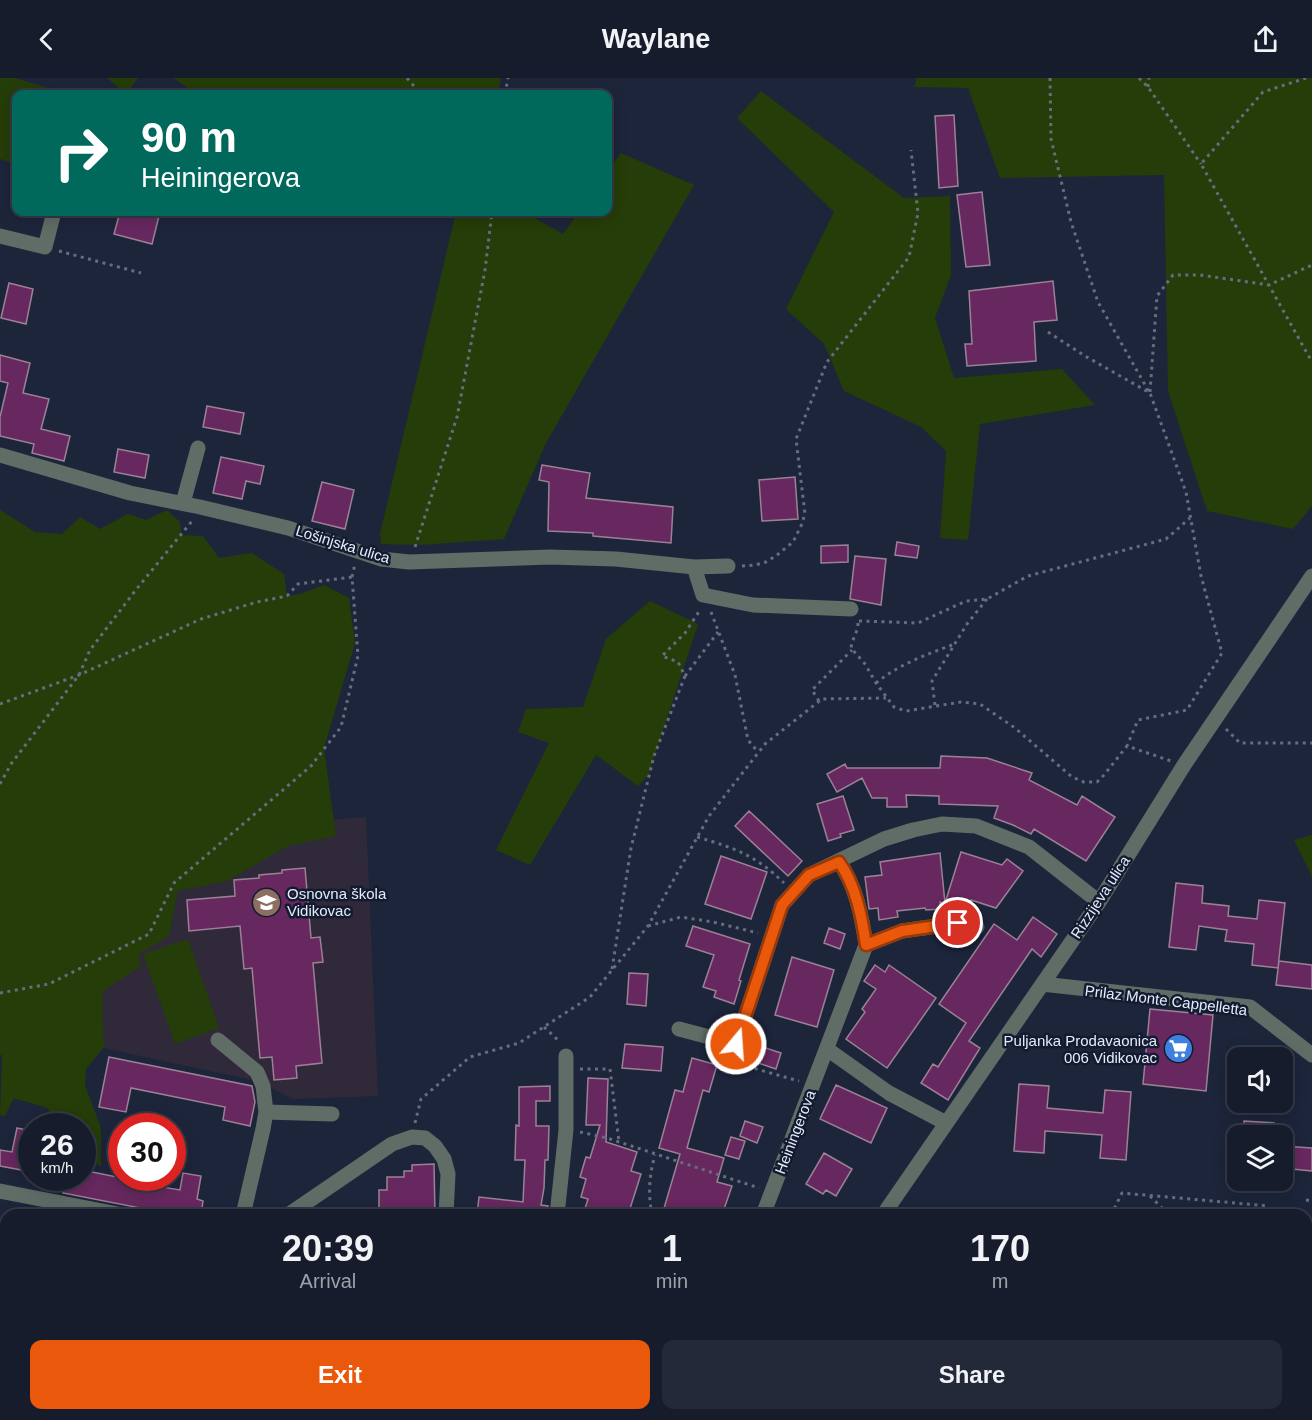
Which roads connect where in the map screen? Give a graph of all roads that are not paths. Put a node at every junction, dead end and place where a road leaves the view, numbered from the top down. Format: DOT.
graph roads {
  1 [pos="53,216"];
  2 [pos="0,236"];
  3 [pos="198,448"];
  4 [pos="0,455"];
  5 [pos="183,503"];
  6 [pos="728,566"];
  7 [pos="694,567"];
  8 [pos="1312,576"];
  9 [pos="854,615"];
  10 [pos="839,862"];
  11 [pos="1099,902"];
  12 [pos="977,927"];
  13 [pos="866,945"];
  14 [pos="1042,984"];
  15 [pos="679,1029"];
  16 [pos="218,1040"];
  17 [pos="827,1049"];
  18 [pos="1312,1055"];
  19 [pos="566,1062"];
  20 [pos="266,1112"];
  21 [pos="332,1114"];
  22 [pos="946,1123"];
  23 [pos="0,1191"];
  24 [pos="92,1209"];
  25 [pos="244,1209"];
  26 [pos="297,1209"];
  27 [pos="446,1209"];
  28 [pos="558,1209"];
  29 [pos="765,1209"];
  30 [pos="887,1209"];
  1 -- 2 [label="street"];
  3 -- 5 [label="street"];
  4 -- 5 [label="street, Lošinjska ulica"];
  5 -- 7 [label="street, Lošinjska ulica"];
  6 -- 7 [label="street, Lošinjska ulica"];
  7 -- 9 [label="street"];
  8 -- 11 [label="street, Rizzijeva ulica"];
  10 -- 11 [label="street"];
  10 -- 13 [label="street"];
  10 -- 15 [label="street"];
  11 -- 14 [label="street, Rizzijeva ulica"];
  12 -- 13 [label="street"];
  13 -- 17 [label="street, Heiningerova"];
  14 -- 18 [label="street, Prilaz Monte Cappelletta"];
  14 -- 22 [label="street, Rizzijeva ulica"];
  16 -- 20 [label="street"];
  17 -- 22 [label="street"];
  17 -- 29 [label="street, Heiningerova"];
  19 -- 28 [label="street"];
  20 -- 21 [label="street"];
  20 -- 25 [label="street"];
  22 -- 30 [label="street, Rizzijeva ulica"];
  23 -- 24 [label="street"];
  26 -- 27 [label="street"];
}
